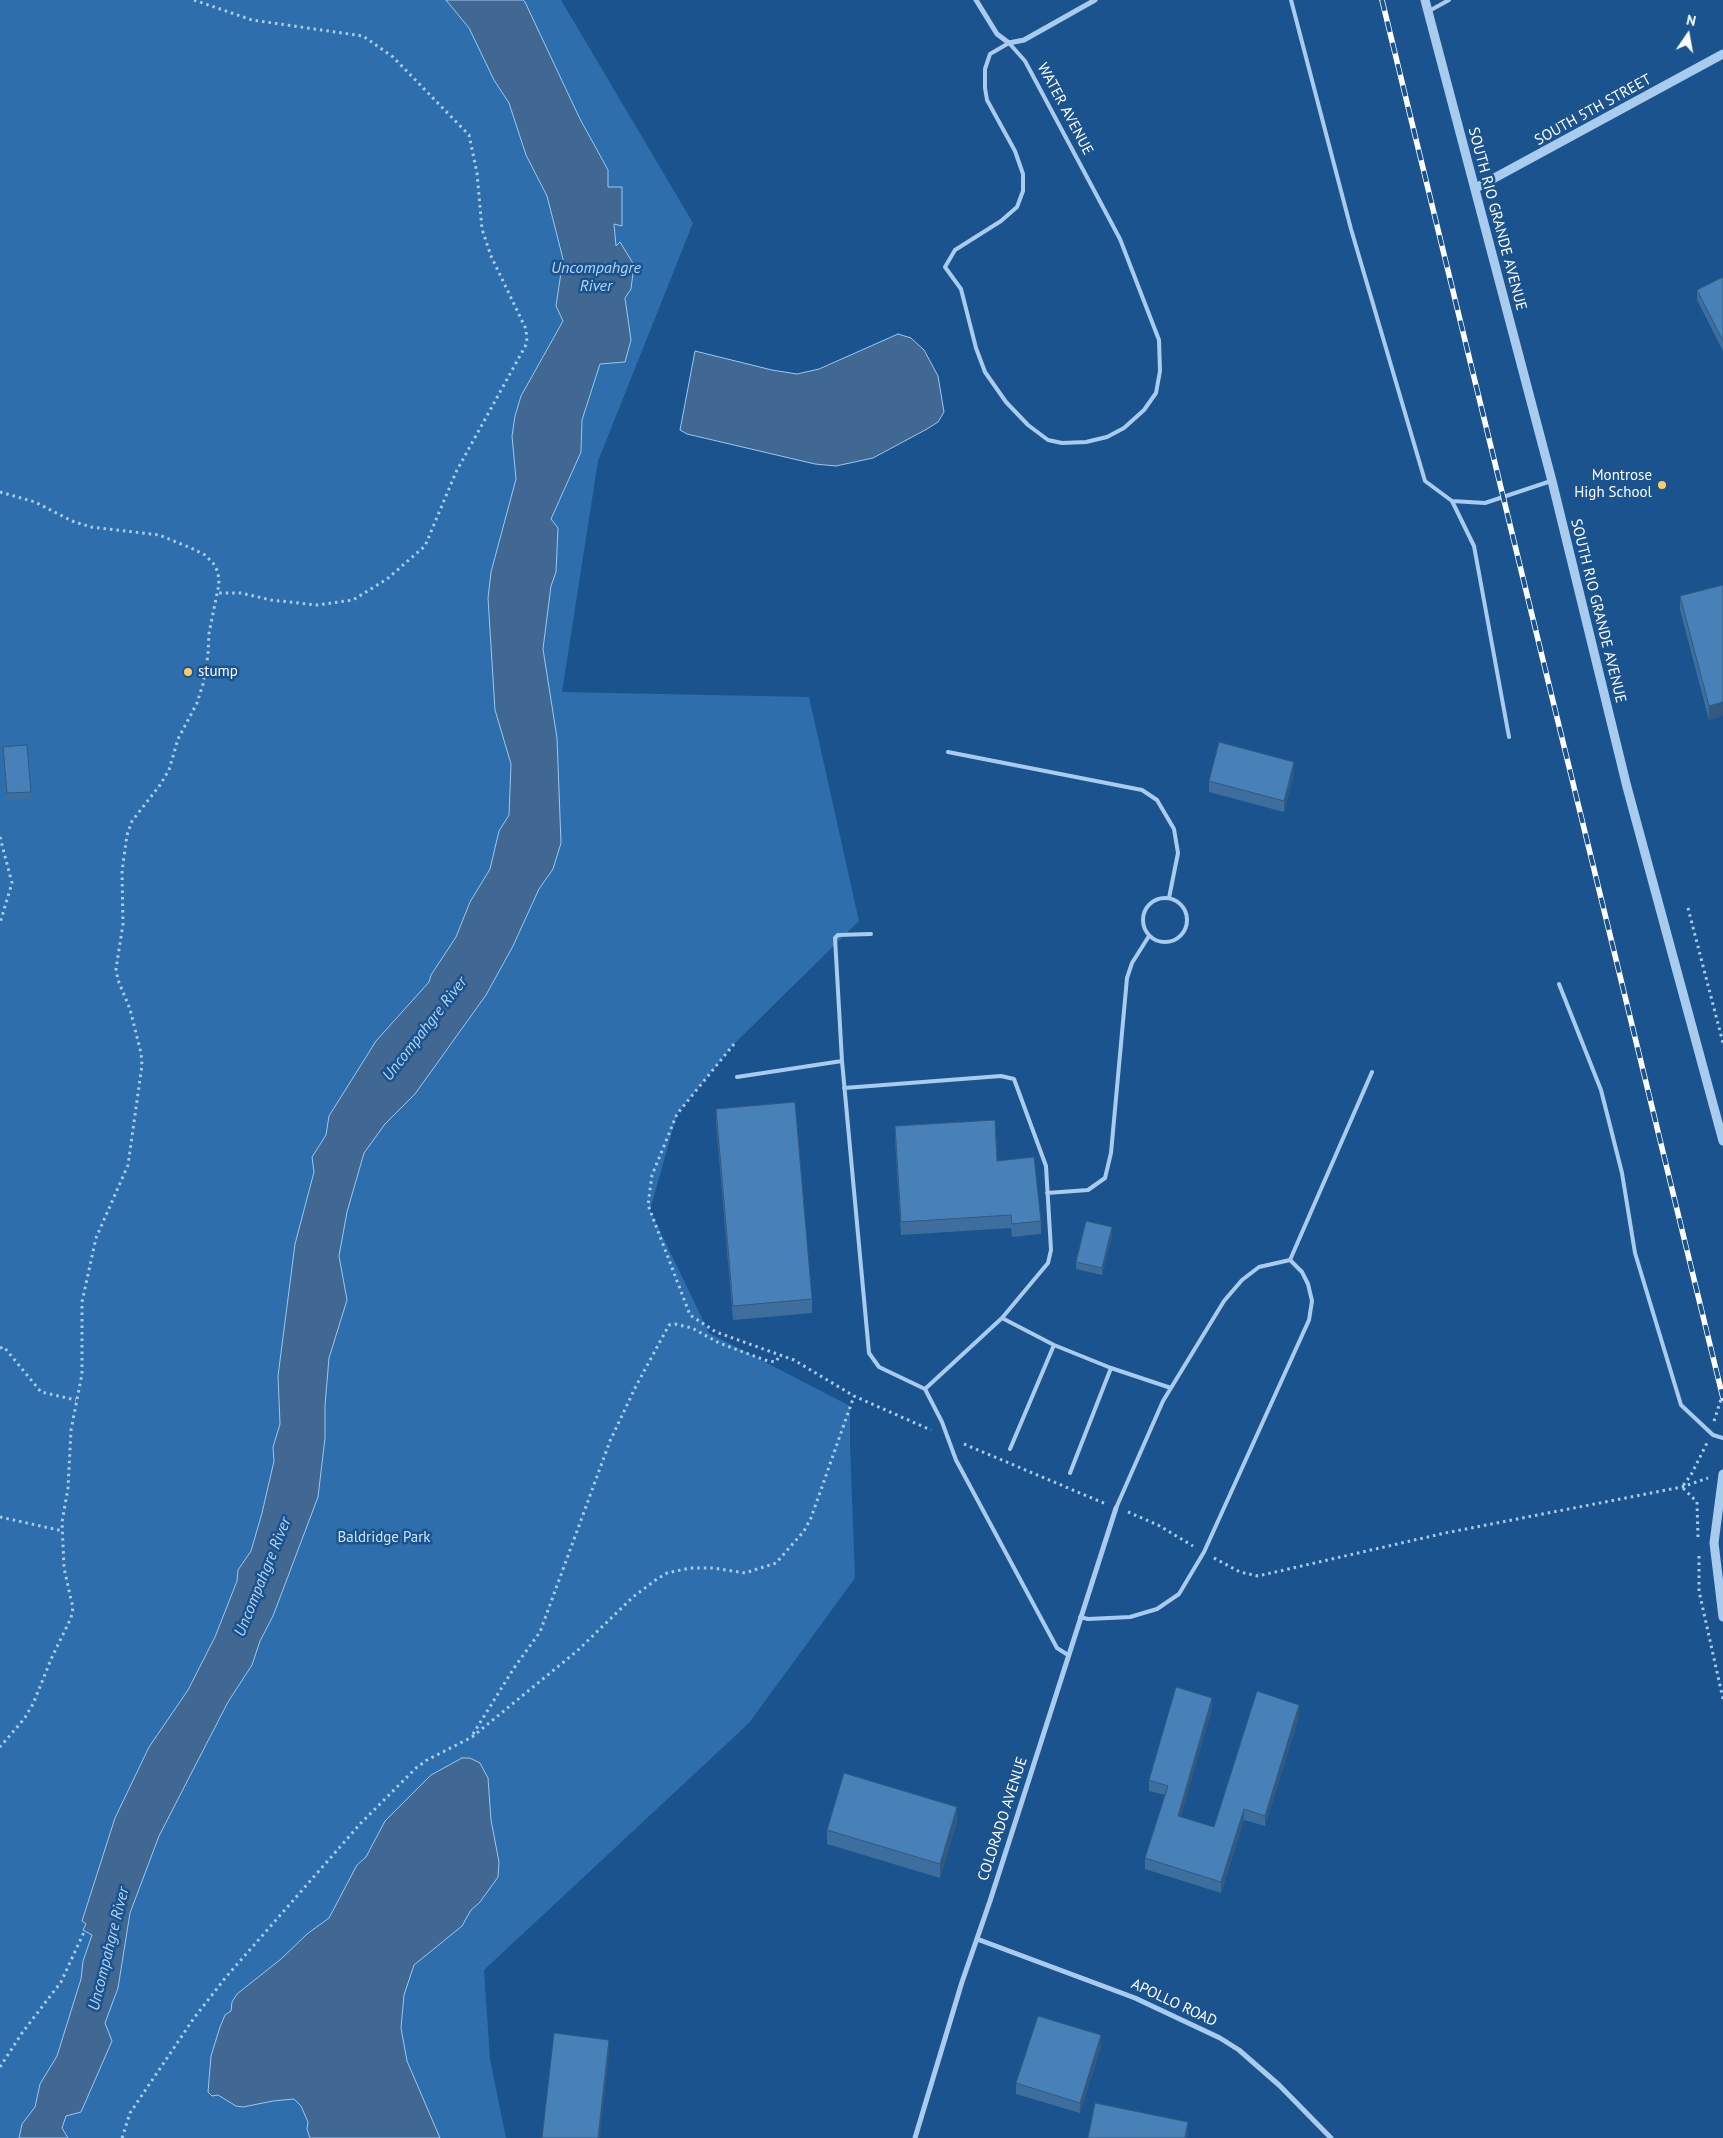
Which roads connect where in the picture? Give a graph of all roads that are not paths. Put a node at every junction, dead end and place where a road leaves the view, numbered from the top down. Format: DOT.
graph roads {
  1 [pos="976,0"];
  2 [pos="1095,0"];
  3 [pos="1291,0"];
  4 [pos="1426,0"];
  5 [pos="1449,0"];
  6 [pos="1428,11"];
  7 [pos="1009,42"];
  8 [pos="1723,54"];
  9 [pos="1476,188"];
  10 [pos="1552,481"];
  11 [pos="1452,501"];
  12 [pos="1509,737"];
  13 [pos="948,752"];
  14 [pos="1169,898"];
  15 [pos="871,934"];
  16 [pos="1149,936"];
  17 [pos="1559,984"];
  18 [pos="842,1061"];
  19 [pos="1372,1072"];
  20 [pos="738,1077"];
  21 [pos="844,1088"];
  22 [pos="1723,1141"];
  23 [pos="1047,1193"];
  24 [pos="1290,1260"];
  25 [pos="1002,1318"];
  26 [pos="1054,1345"];
  27 [pos="1111,1368"];
  28 [pos="1171,1388"];
  29 [pos="926,1389"];
  30 [pos="1723,1438"];
  31 [pos="1010,1450"];
  32 [pos="1070,1472"];
  33 [pos="1719,1475"];
  34 [pos="1723,1507"];
  35 [pos="1116,1508"];
  36 [pos="1716,1516"];
  37 [pos="1080,1617"];
  38 [pos="1723,1618"];
  39 [pos="1068,1655"];
  40 [pos="977,1939"];
  41 [pos="915,2138"];
  42 [pos="1331,2138"];
  1 -- 7 [label="street, WATER AVENUE"];
  2 -- 7 [label="street"];
  3 -- 11 [label="lane"];
  4 -- 6 [label="street, SOUTH RIO GRANDE AVENUE"];
  5 -- 6 [label="lane"];
  6 -- 9 [label="street, SOUTH RIO GRANDE AVENUE"];
  7 -- 7 [label="lane, WATER AVENUE"];
  8 -- 9 [label="street, SOUTH 5TH STREET"];
  9 -- 10 [label="street, SOUTH RIO GRANDE AVENUE"];
  10 -- 11 [label="lane"];
  10 -- 22 [label="street, SOUTH RIO GRANDE AVENUE"];
  11 -- 12 [label="lane"];
  13 -- 14 [label="lane"];
  14 -- 16 [label="lane"];
  14 -- 16 [label="lane"];
  15 -- 18 [label="lane"];
  16 -- 23 [label="lane"];
  17 -- 30 [label="lane"];
  18 -- 20 [label="lane"];
  18 -- 21 [label="lane"];
  19 -- 24 [label="lane"];
  21 -- 23 [label="lane"];
  21 -- 29 [label="lane"];
  23 -- 25 [label="lane"];
  24 -- 28 [label="lane"];
  24 -- 37 [label="lane"];
  25 -- 26 [label="lane"];
  25 -- 29 [label="lane"];
  26 -- 27 [label="lane"];
  26 -- 31 [label="lane"];
  27 -- 28 [label="lane"];
  27 -- 32 [label="lane"];
  28 -- 35 [label="lane"];
  29 -- 39 [label="lane"];
  33 -- 36 [label="street"];
  34 -- 36 [label="street"];
  35 -- 37 [label="street, COLORADO AVENUE"];
  36 -- 38 [label="street"];
  37 -- 39 [label="street, COLORADO AVENUE"];
  39 -- 40 [label="street, COLORADO AVENUE"];
  40 -- 41 [label="street, COLORADO AVENUE"];
  40 -- 42 [label="street, APOLLO ROAD"];
}
